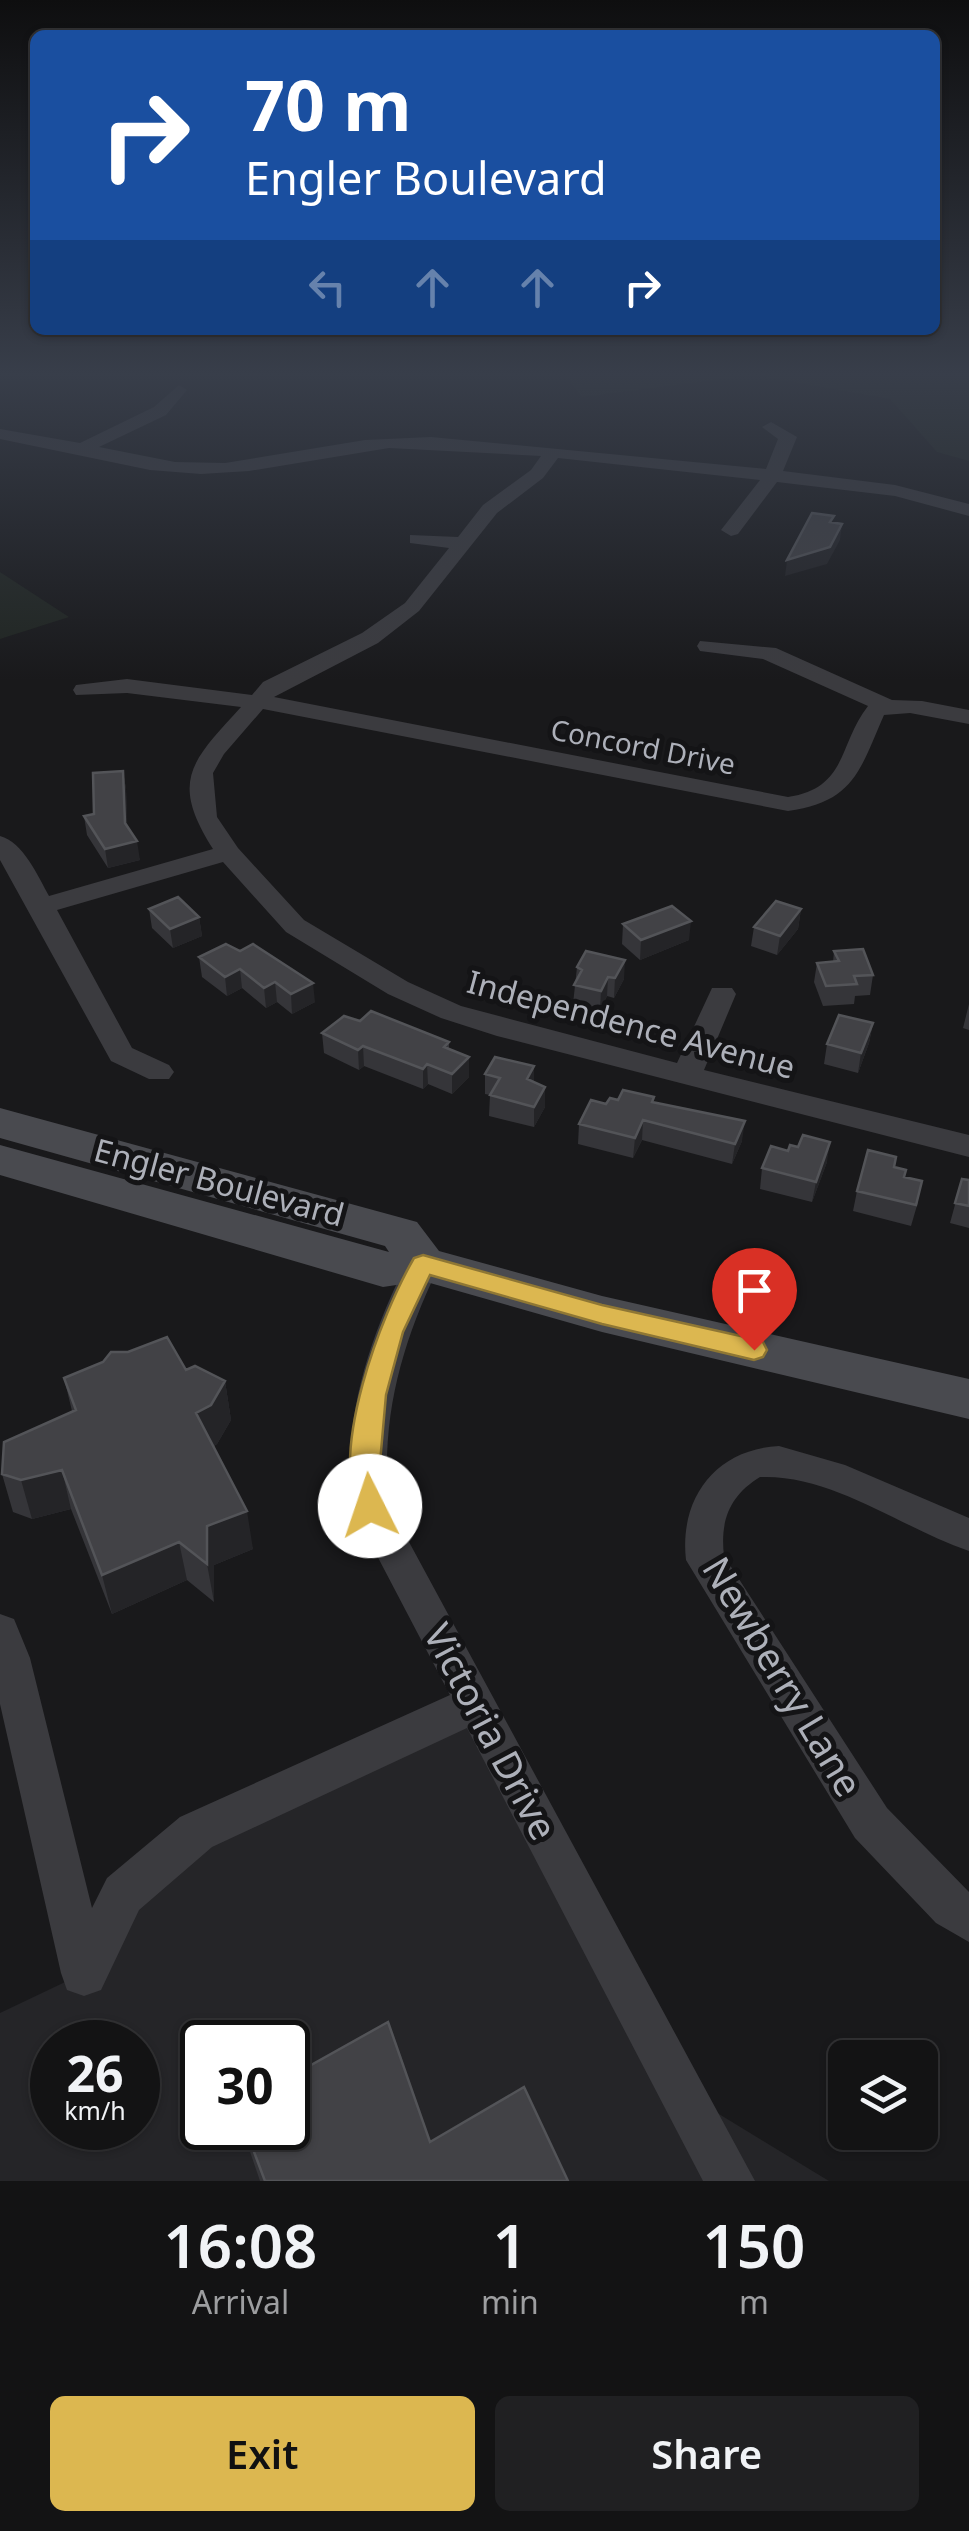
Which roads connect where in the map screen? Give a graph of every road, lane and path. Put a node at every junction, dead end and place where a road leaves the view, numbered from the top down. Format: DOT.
graph roads {
  1 [pos="772,476"];
  2 [pos="533,477"];
  3 [pos="778,477"];
  4 [pos="969,510"];
  5 [pos="731,530"];
  6 [pos="417,539"];
  7 [pos="463,543"];
  8 [pos="708,646"];
  9 [pos="84,690"];
  10 [pos="256,702"];
  11 [pos="887,706"];
  12 [pos="969,718"];
  13 [pos="0,844"];
  14 [pos="228,853"];
  15 [pos="42,906"];
  16 [pos="722,994"];
  17 [pos="159,1072"];
  18 [pos="686,1074"];
  19 [pos="0,1123"];
  20 [pos="969,1146"];
  21 [pos="0,1160"];
  22 [pos="423,1264"];
  23 [pos="969,1399"];
  24 [pos="969,1535"];
  25 [pos="0,1632"];
  26 [pos="476,1704"];
  27 [pos="969,1919"];
  28 [pos="730,2181"];
  1 -- 5 [label="street"];
  2 -- 7 [label="street, Independence Avenue"];
  3 -- 4 [label="street"];
  6 -- 7 [label="street"];
  7 -- 10 [label="street, Independence Avenue"];
  8 -- 11 [label="street"];
  9 -- 10 [label="street, Concord Drive"];
  10 -- 11 [label="street, Concord Drive"];
  10 -- 14 [label="street, Independence Avenue"];
  11 -- 12 [label="street"];
  13 -- 15 [label="street"];
  14 -- 15 [label="street"];
  14 -- 18 [label="street, Independence Avenue"];
  15 -- 17 [label="street"];
  16 -- 18 [label="street"];
  18 -- 20 [label="street, Independence Avenue"];
  19 -- 22 [label="main road, Engler Boulevard"];
  21 -- 22 [label="main road, Engler Boulevard"];
  22 -- 23 [label="main road, Engler Boulevard"];
  22 -- 26 [label="street, Victoria Drive"];
  24 -- 27 [label="street, Newberry Lane"];
  25 -- 26 [label="street"];
  26 -- 28 [label="street, Victoria Drive"];
}
